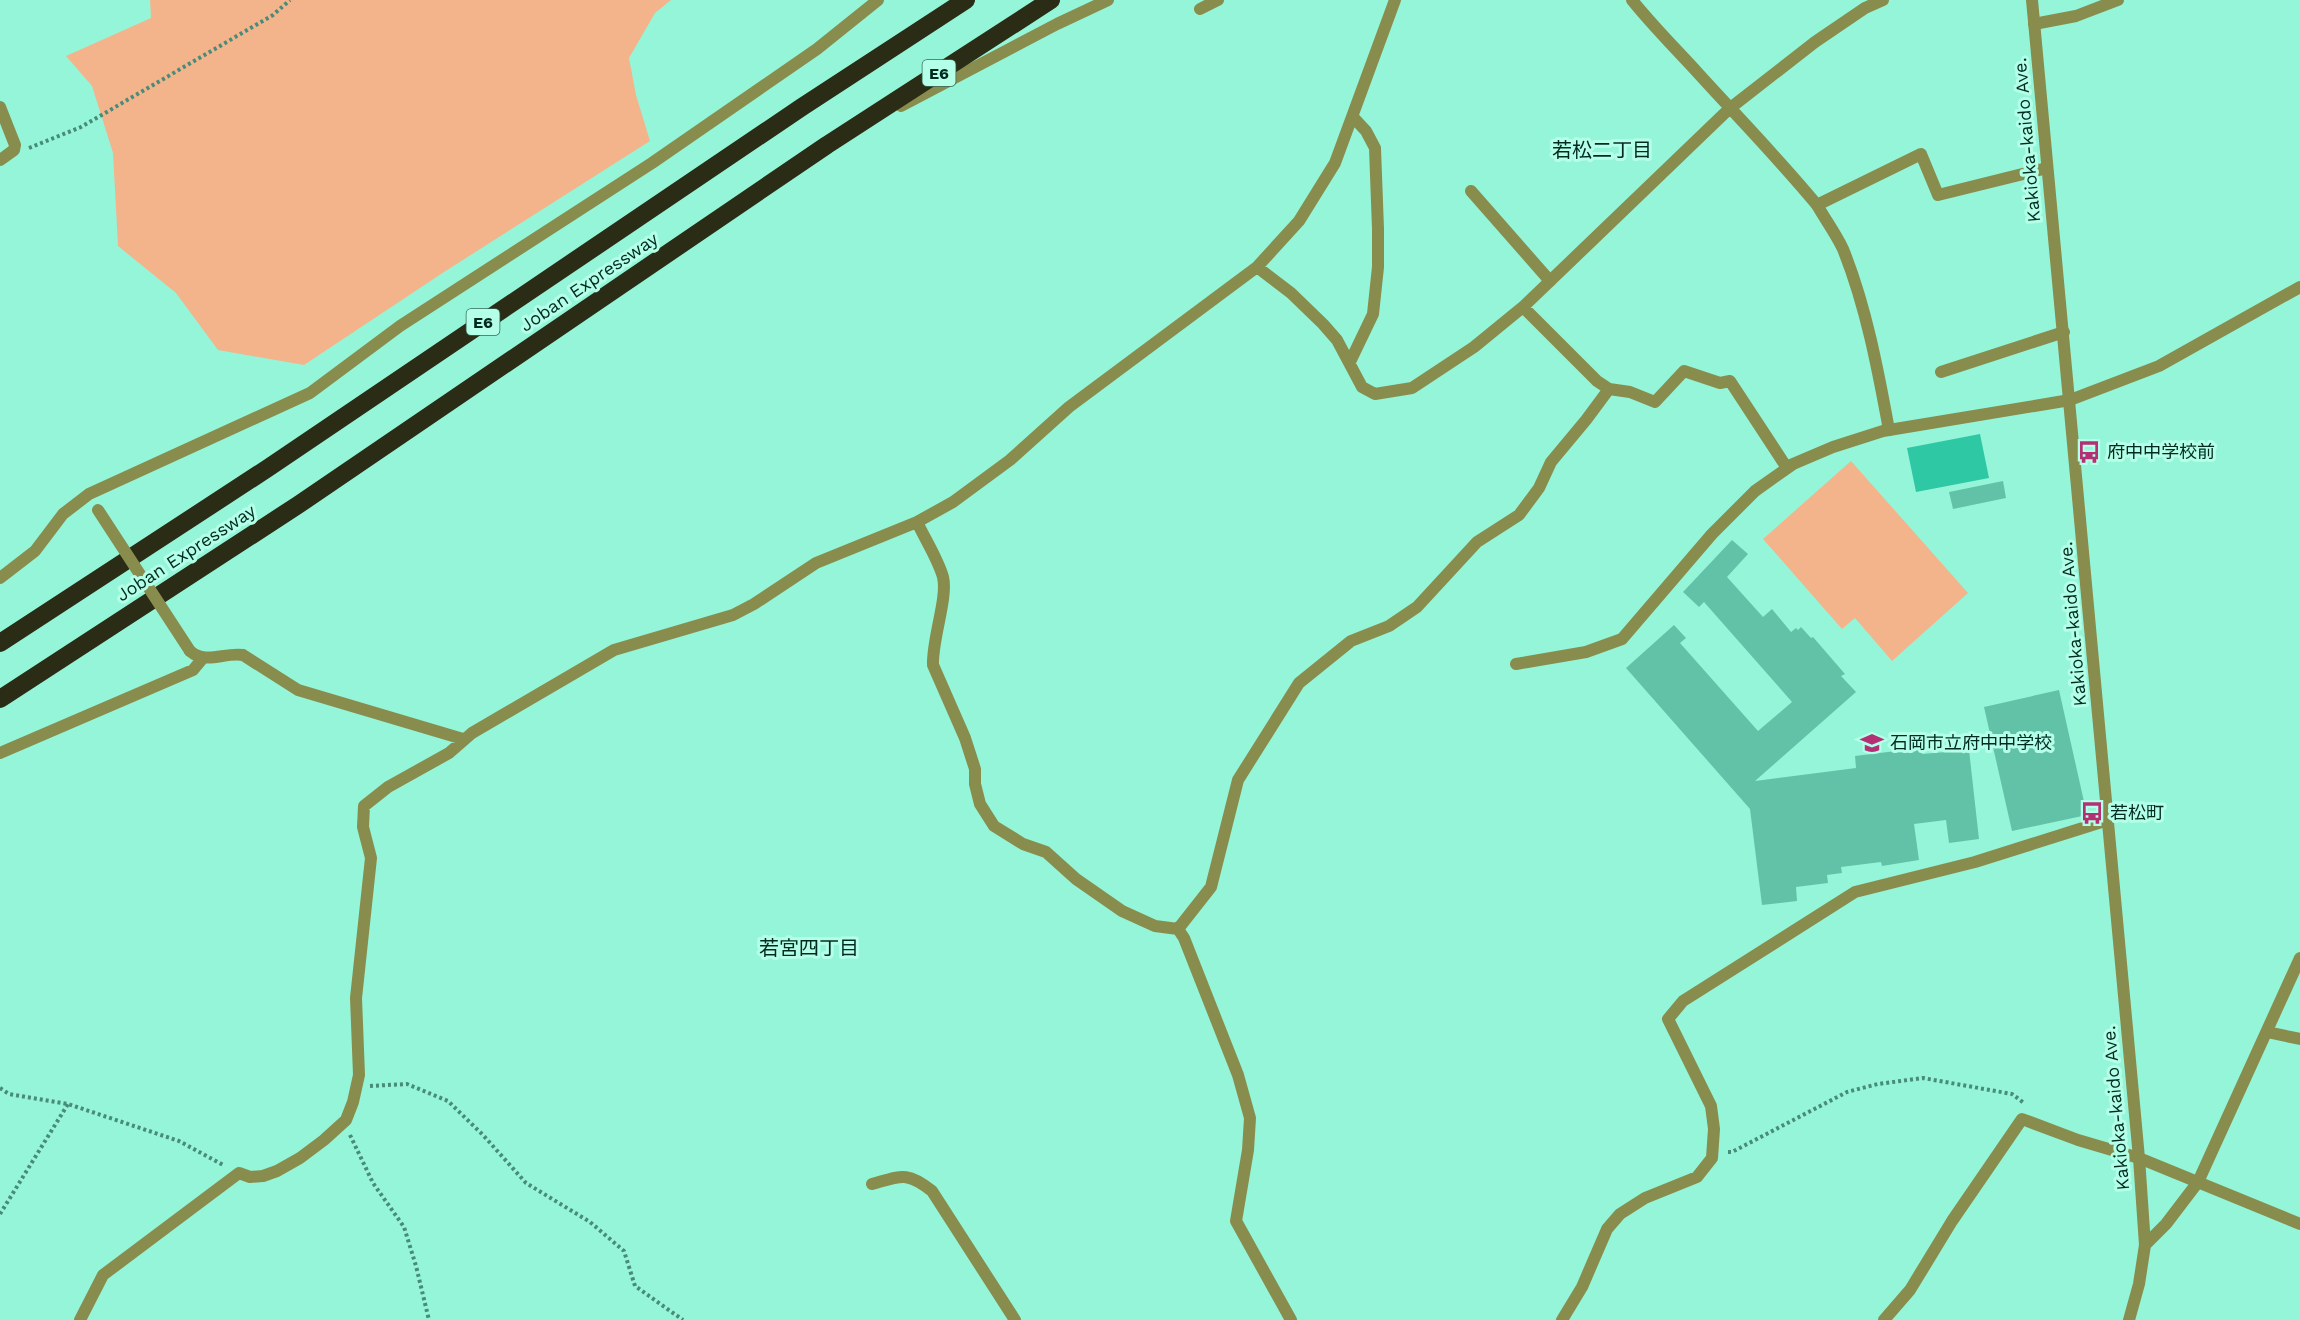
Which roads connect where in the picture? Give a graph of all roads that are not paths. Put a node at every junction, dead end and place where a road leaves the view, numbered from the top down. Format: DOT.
graph roads {
  1 [pos="878,0"];
  2 [pos="966,0"];
  3 [pos="1051,0"];
  4 [pos="1108,0"];
  5 [pos="1218,0"];
  6 [pos="1395,0"];
  7 [pos="1632,0"];
  8 [pos="1883,0"];
  9 [pos="2032,0"];
  10 [pos="2118,0"];
  11 [pos="1200,9"];
  12 [pos="2034,24"];
  13 [pos="0,107"];
  14 [pos="1729,109"];
  15 [pos="1353,117"];
  16 [pos="827,145"];
  17 [pos="0,160"];
  18 [pos="2048,168"];
  19 [pos="1471,191"];
  20 [pos="1817,205"];
  21 [pos="1257,267"];
  22 [pos="1550,281"];
  23 [pos="2300,287"];
  24 [pos="1523,307"];
  25 [pos="2064,332"];
  26 [pos="1350,362"];
  27 [pos="1941,372"];
  28 [pos="1609,389"];
  29 [pos="2070,400"];
  30 [pos="1889,430"];
  31 [pos="1787,468"];
  32 [pos="89,494"];
  33 [pos="917,522"];
  34 [pos="0,578"];
  35 [pos="0,643"];
  36 [pos="203,658"];
  37 [pos="1516,664"];
  38 [pos="0,699"];
  39 [pos="463,739"];
  40 [pos="0,753"];
  41 [pos="2108,820"];
  42 [pos="1178,930"];
  43 [pos="2300,958"];
  44 [pos="2267,1032"];
  45 [pos="2300,1039"];
  46 [pos="2139,1158"];
  47 [pos="2198,1182"];
  48 [pos="872,1184"];
  49 [pos="2300,1224"];
  50 [pos="2145,1245"];
  51 [pos="80,1320"];
  52 [pos="1015,1320"];
  53 [pos="1291,1320"];
  54 [pos="1562,1320"];
  55 [pos="1884,1320"];
  56 [pos="2129,1320"];
  1 -- 32 [label="street"];
  2 -- 35 [label="highway, Joban Expressway / E6"];
  3 -- 16 [label="highway, Joban Expressway / E6"];
  4 -- 16 [label="street"];
  5 -- 11 [label="street"];
  6 -- 15 [label="street"];
  7 -- 14 [label="street"];
  8 -- 14 [label="street"];
  9 -- 12 [label="street, Kakioka-kaido Ave."];
  10 -- 12 [label="street"];
  12 -- 18 [label="street, Kakioka-kaido Ave."];
  13 -- 17 [label="street"];
  14 -- 20 [label="street"];
  14 -- 22 [label="street"];
  15 -- 21 [label="street"];
  15 -- 26 [label="street"];
  16 -- 38 [label="highway, Joban Expressway / E6"];
  18 -- 20 [label="street"];
  18 -- 25 [label="street, Kakioka-kaido Ave."];
  19 -- 22 [label="street"];
  20 -- 30 [label="street"];
  21 -- 26 [label="street"];
  21 -- 33 [label="street"];
  22 -- 24 [label="street"];
  23 -- 29 [label="street"];
  24 -- 26 [label="street"];
  24 -- 28 [label="street"];
  25 -- 27 [label="street"];
  25 -- 29 [label="street, Kakioka-kaido Ave."];
  28 -- 31 [label="street"];
  28 -- 42 [label="street"];
  29 -- 30 [label="street"];
  29 -- 41 [label="street, Kakioka-kaido Ave."];
  30 -- 31 [label="street"];
  31 -- 37 [label="street"];
  32 -- 34 [label="street"];
  32 -- 36 [label="street, bridge"];
  33 -- 39 [label="street"];
  33 -- 42 [label="street"];
  36 -- 39 [label="street"];
  36 -- 40 [label="street"];
  39 -- 51 [label="street"];
  41 -- 46 [label="street, Kakioka-kaido Ave."];
  41 -- 54 [label="street"];
  42 -- 53 [label="street"];
  43 -- 44 [label="street"];
  44 -- 45 [label="street"];
  44 -- 47 [label="street"];
  46 -- 47 [label="street"];
  46 -- 50 [label="street, Kakioka-kaido Ave."];
  46 -- 55 [label="street"];
  47 -- 49 [label="street"];
  47 -- 50 [label="street"];
  48 -- 52 [label="street"];
  50 -- 56 [label="street, Kakioka-kaido Ave."];
}
